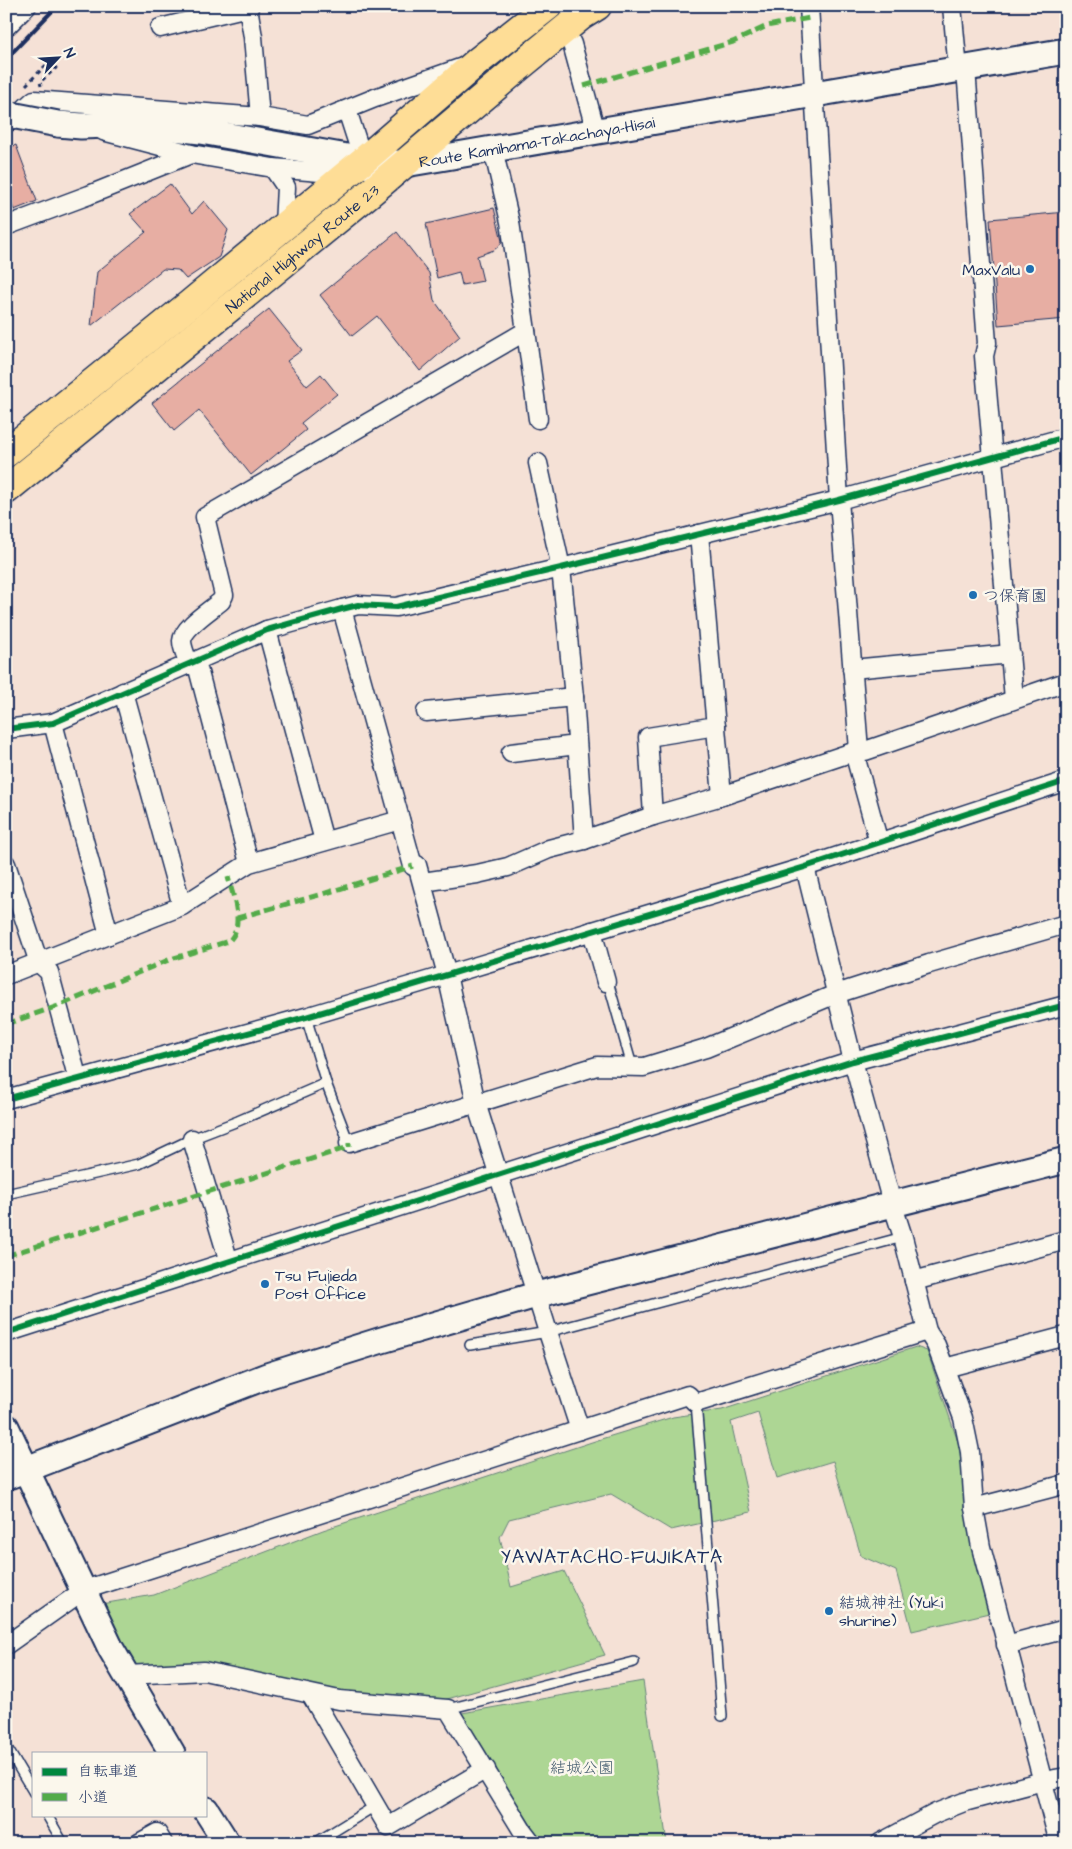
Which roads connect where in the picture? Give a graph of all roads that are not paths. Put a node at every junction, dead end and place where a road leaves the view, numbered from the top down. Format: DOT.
graph roads {
  1 [pos="27,6"];
  2 [pos="548,6"];
  3 [pos="597,6"];
  4 [pos="809,6"];
  5 [pos="952,6"];
  6 [pos="6,27"];
  7 [pos="160,28"];
  8 [pos="565,30"];
  9 [pos="1066,51"];
  10 [pos="477,62"];
  11 [pos="962,69"];
  12 [pos="815,94"];
  13 [pos="347,110"];
  14 [pos="6,114"];
  15 [pos="260,117"];
  16 [pos="70,125"];
  17 [pos="6,126"];
  18 [pos="596,132"];
  19 [pos="493,149"];
  20 [pos="191,154"];
  21 [pos="364,160"];
  22 [pos="405,164"];
  23 [pos="273,168"];
  24 [pos="372,191"];
  25 [pos="284,225"];
  26 [pos="6,226"];
  27 [pos="526,331"];
  28 [pos="538,419"];
  29 [pos="1066,436"];
  30 [pos="6,453"];
  31 [pos="994,456"];
  32 [pos="538,463"];
  33 [pos="6,490"];
  34 [pos="839,500"];
  35 [pos="699,534"];
  36 [pos="561,568"];
  37 [pos="342,609"];
  38 [pos="267,630"];
  39 [pos="1011,654"];
  40 [pos="193,663"];
  41 [pos="852,669"];
  42 [pos="1066,682"];
  43 [pos="124,692"];
  44 [pos="574,697"];
  45 [pos="1014,699"];
  46 [pos="426,712"];
  47 [pos="53,723"];
  48 [pos="716,726"];
  49 [pos="6,729"];
  50 [pos="577,745"];
  51 [pos="857,751"];
  52 [pos="511,753"];
  53 [pos="1066,781"];
  54 [pos="722,796"];
  55 [pos="653,816"];
  56 [pos="400,820"];
  57 [pos="584,840"];
  58 [pos="324,841"];
  59 [pos="879,843"];
  60 [pos="6,864"];
  61 [pos="249,864"];
  62 [pos="805,867"];
  63 [pos="423,882"];
  64 [pos="182,906"];
  65 [pos="1066,924"];
  66 [pos="592,931"];
  67 [pos="108,935"];
  68 [pos="39,963"];
  69 [pos="6,975"];
  70 [pos="447,975"];
  71 [pos="606,982"];
  72 [pos="836,994"];
  73 [pos="1066,1005"];
  74 [pos="306,1017"];
  75 [pos="854,1061"];
  76 [pos="632,1066"];
  77 [pos="78,1080"];
  78 [pos="326,1083"];
  79 [pos="6,1099"];
  80 [pos="476,1103"];
  81 [pos="192,1139"];
  82 [pos="349,1143"];
  83 [pos="1066,1160"];
  84 [pos="499,1175"];
  85 [pos="6,1194"];
  86 [pos="892,1203"];
  87 [pos="903,1237"];
  88 [pos="1066,1240"];
  89 [pos="229,1262"];
  90 [pos="914,1281"];
  91 [pos="536,1295"];
  92 [pos="927,1331"];
  93 [pos="548,1332"];
  94 [pos="6,1333"];
  95 [pos="1066,1336"];
  96 [pos="470,1344"];
  97 [pos="945,1368"];
  98 [pos="696,1403"];
  99 [pos="6,1427"];
  100 [pos="580,1430"];
  101 [pos="16,1473"];
  102 [pos="1066,1484"];
  103 [pos="974,1508"];
  104 [pos="84,1590"];
  105 [pos="1066,1629"];
  106 [pos="6,1644"];
  107 [pos="1006,1645"];
  108 [pos="634,1662"];
  109 [pos="127,1675"];
  110 [pos="311,1695"];
  111 [pos="448,1709"];
  112 [pos="722,1716"];
  113 [pos="6,1746"];
  114 [pos="171,1752"];
  115 [pos="486,1769"];
  116 [pos="1066,1777"];
  117 [pos="1042,1781"];
  118 [pos="32,1790"];
  119 [pos="375,1806"];
  120 [pos="208,1813"];
  121 [pos="48,1816"];
  122 [pos="525,1838"];
  123 [pos="64,1843"];
  124 [pos="139,1843"];
  125 [pos="163,1843"];
  126 [pos="227,1843"];
  127 [pos="315,1843"];
  128 [pos="880,1843"];
  129 [pos="1059,1843"];
  1 -- 6 [label="street"];
  2 -- 10 [label="highway, National Highway Route 23"];
  3 -- 8 [label="highway, National Highway Route 23"];
  4 -- 12 [label="street"];
  5 -- 11 [label="street"];
  7 -- 15 [label="street"];
  8 -- 18 [label="street"];
  8 -- 22 [label="highway, National Highway Route 23"];
  9 -- 11 [label="street, Route Kamihama-Takachaya-Hisai"];
  10 -- 13 [label="street"];
  10 -- 21 [label="highway, National Highway Route 23"];
  11 -- 12 [label="street, Route Kamihama-Takachaya-Hisai"];
  11 -- 31 [label="street"];
  12 -- 18 [label="street, Route Kamihama-Takachaya-Hisai"];
  12 -- 34 [label="street"];
  13 -- 15 [label="street"];
  13 -- 21 [label="street"];
  14 -- 16 [label="street, Route Kamihama-Takachaya-Hisai, bridge"];
  15 -- 17 [label="street"];
  16 -- 20 [label="street"];
  16 -- 21 [label="street, Route Kamihama-Takachaya-Hisai"];
  18 -- 19 [label="street, Route Kamihama-Takachaya-Hisai"];
  19 -- 22 [label="street, Route Kamihama-Takachaya-Hisai"];
  19 -- 27 [label="street"];
  20 -- 23 [label="street"];
  20 -- 26 [label="street"];
  21 -- 22 [label="street, Route Kamihama-Takachaya-Hisai"];
  21 -- 23 [label="street"];
  21 -- 24 [label="street"];
  21 -- 25 [label="highway, National Highway Route 23"];
  22 -- 24 [label="highway, National Highway Route 23"];
  23 -- 25 [label="street"];
  24 -- 33 [label="highway, National Highway Route 23"];
  25 -- 30 [label="highway, National Highway Route 23"];
  27 -- 28 [label="street"];
  27 -- 40 [label="street"];
  29 -- 31 [label="street"];
  31 -- 34 [label="street"];
  31 -- 39 [label="street"];
  32 -- 36 [label="street"];
  34 -- 35 [label="street"];
  34 -- 41 [label="street"];
  35 -- 36 [label="street"];
  35 -- 48 [label="street"];
  36 -- 37 [label="street"];
  36 -- 44 [label="street"];
  37 -- 38 [label="street"];
  37 -- 56 [label="street"];
  38 -- 40 [label="street"];
  38 -- 58 [label="street"];
  39 -- 41 [label="street"];
  39 -- 45 [label="street"];
  40 -- 43 [label="street"];
  40 -- 61 [label="street"];
  41 -- 51 [label="street"];
  42 -- 45 [label="street"];
  43 -- 47 [label="street"];
  43 -- 64 [label="street"];
  44 -- 46 [label="street"];
  44 -- 50 [label="street"];
  45 -- 51 [label="street"];
  47 -- 49 [label="street"];
  47 -- 67 [label="street"];
  48 -- 54 [label="street"];
  48 -- 55 [label="street"];
  50 -- 52 [label="street"];
  50 -- 57 [label="street"];
  51 -- 54 [label="street"];
  51 -- 59 [label="street"];
  53 -- 59 [label="street"];
  54 -- 55 [label="street"];
  55 -- 57 [label="street"];
  56 -- 58 [label="street"];
  56 -- 63 [label="street"];
  57 -- 63 [label="street"];
  58 -- 61 [label="street"];
  59 -- 62 [label="street"];
  60 -- 68 [label="street"];
  61 -- 64 [label="street"];
  62 -- 66 [label="street"];
  62 -- 72 [label="street"];
  63 -- 70 [label="street"];
  64 -- 67 [label="street"];
  65 -- 72 [label="street"];
  66 -- 70 [label="street"];
  66 -- 71 [label="street"];
  67 -- 68 [label="street"];
  68 -- 69 [label="street"];
  68 -- 77 [label="street"];
  70 -- 74 [label="street"];
  70 -- 80 [label="street"];
  71 -- 76 [label="lane"];
  72 -- 75 [label="street"];
  72 -- 76 [label="street"];
  73 -- 75 [label="street"];
  74 -- 77 [label="street"];
  74 -- 78 [label="lane"];
  75 -- 84 [label="street"];
  75 -- 86 [label="street"];
  76 -- 80 [label="street"];
  77 -- 79 [label="street"];
  78 -- 81 [label="lane"];
  78 -- 82 [label="lane"];
  80 -- 82 [label="street"];
  80 -- 84 [label="street"];
  81 -- 85 [label="lane"];
  81 -- 89 [label="street"];
  83 -- 86 [label="street"];
  84 -- 89 [label="street"];
  84 -- 91 [label="street"];
  86 -- 87 [label="street"];
  86 -- 91 [label="street"];
  87 -- 90 [label="street"];
  87 -- 93 [label="lane"];
  88 -- 90 [label="street"];
  89 -- 94 [label="street"];
  90 -- 92 [label="street"];
  91 -- 93 [label="street"];
  91 -- 101 [label="street"];
  92 -- 97 [label="street"];
  92 -- 98 [label="street"];
  93 -- 96 [label="lane"];
  93 -- 100 [label="street"];
  95 -- 97 [label="street"];
  97 -- 103 [label="street"];
  98 -- 100 [label="street"];
  98 -- 112 [label="lane"];
  99 -- 101 [label="street"];
  100 -- 104 [label="street"];
  101 -- 104 [label="street"];
  102 -- 103 [label="street"];
  103 -- 107 [label="street"];
  104 -- 106 [label="street"];
  104 -- 109 [label="street"];
  105 -- 107 [label="street"];
  107 -- 117 [label="street"];
  108 -- 111 [label="lane"];
  109 -- 110 [label="street"];
  109 -- 114 [label="street"];
  110 -- 111 [label="street"];
  110 -- 119 [label="street"];
  111 -- 115 [label="street"];
  113 -- 118 [label="lane"];
  115 -- 119 [label="street"];
  115 -- 122 [label="street"];
  116 -- 117 [label="street"];
  117 -- 128 [label="street"];
  117 -- 129 [label="street"];
  119 -- 127 [label="lane"];
  120 -- 126 [label="street"];
  121 -- 123 [label="lane"];
  124 -- 125 [label="street"];
}
